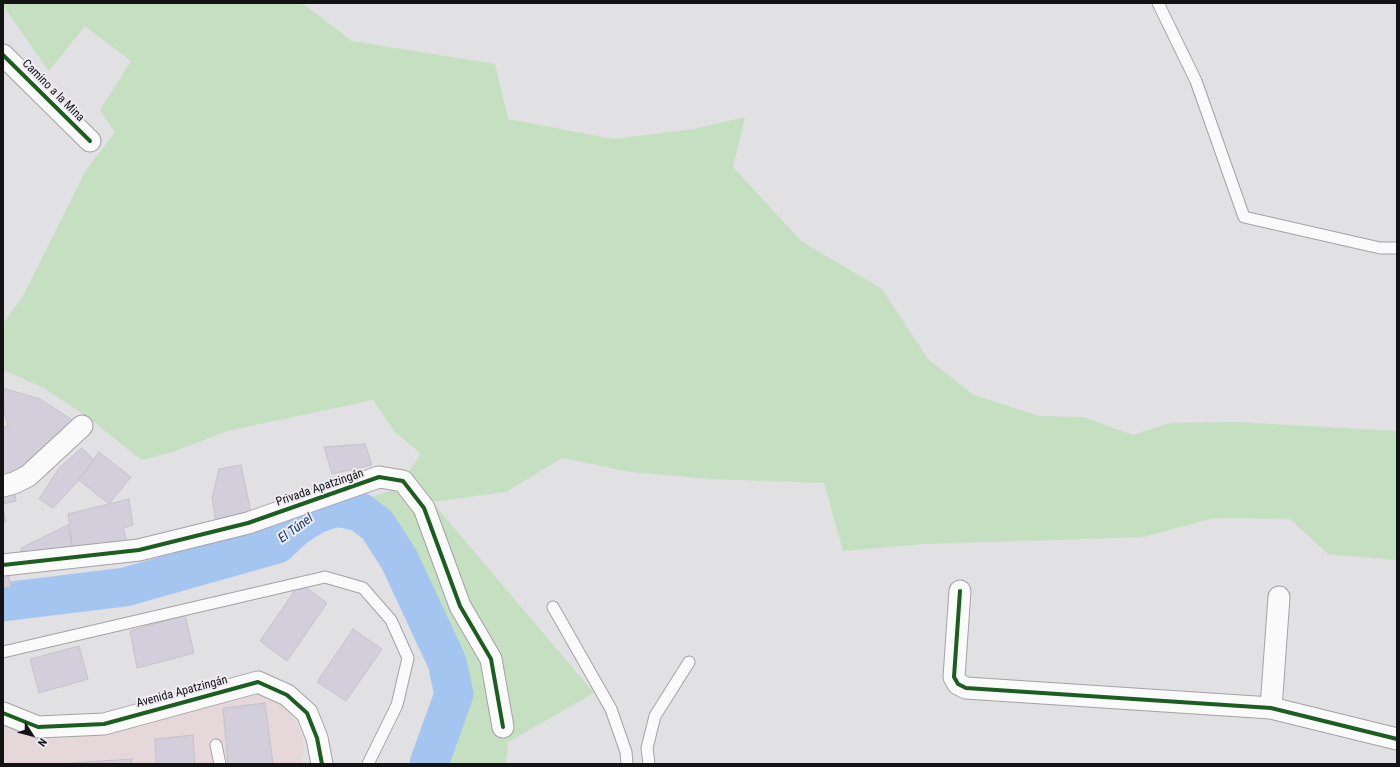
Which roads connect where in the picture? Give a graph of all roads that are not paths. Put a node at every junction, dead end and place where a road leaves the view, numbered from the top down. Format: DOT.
graph roads {
  1 [pos="1158,3"];
  2 [pos="3,55"];
  3 [pos="90,141"];
  4 [pos="1397,248"];
  5 [pos="82,426"];
  6 [pos="3,486"];
  7 [pos="3,565"];
  8 [pos="960,591"];
  9 [pos="1279,597"];
  10 [pos="553,607"];
  11 [pos="3,652"];
  12 [pos="689,662"];
  13 [pos="1271,708"];
  14 [pos="3,713"];
  15 [pos="503,727"];
  16 [pos="1397,739"];
  17 [pos="216,745"];
  18 [pos="220,764"];
  19 [pos="322,764"];
  20 [pos="368,764"];
  21 [pos="627,764"];
  22 [pos="649,764"];
  1 -- 4 [label="lane"];
  2 -- 3 [label="street, Camino a la Mina"];
  5 -- 6 [label="street"];
  7 -- 15 [label="street, Privada Apatzingán"];
  8 -- 13 [label="street"];
  9 -- 13 [label="street"];
  10 -- 21 [label="lane"];
  11 -- 20 [label="lane"];
  12 -- 22 [label="lane"];
  13 -- 16 [label="street"];
  14 -- 19 [label="street, Avenida Apatzingán"];
  17 -- 18 [label="lane"];
}
